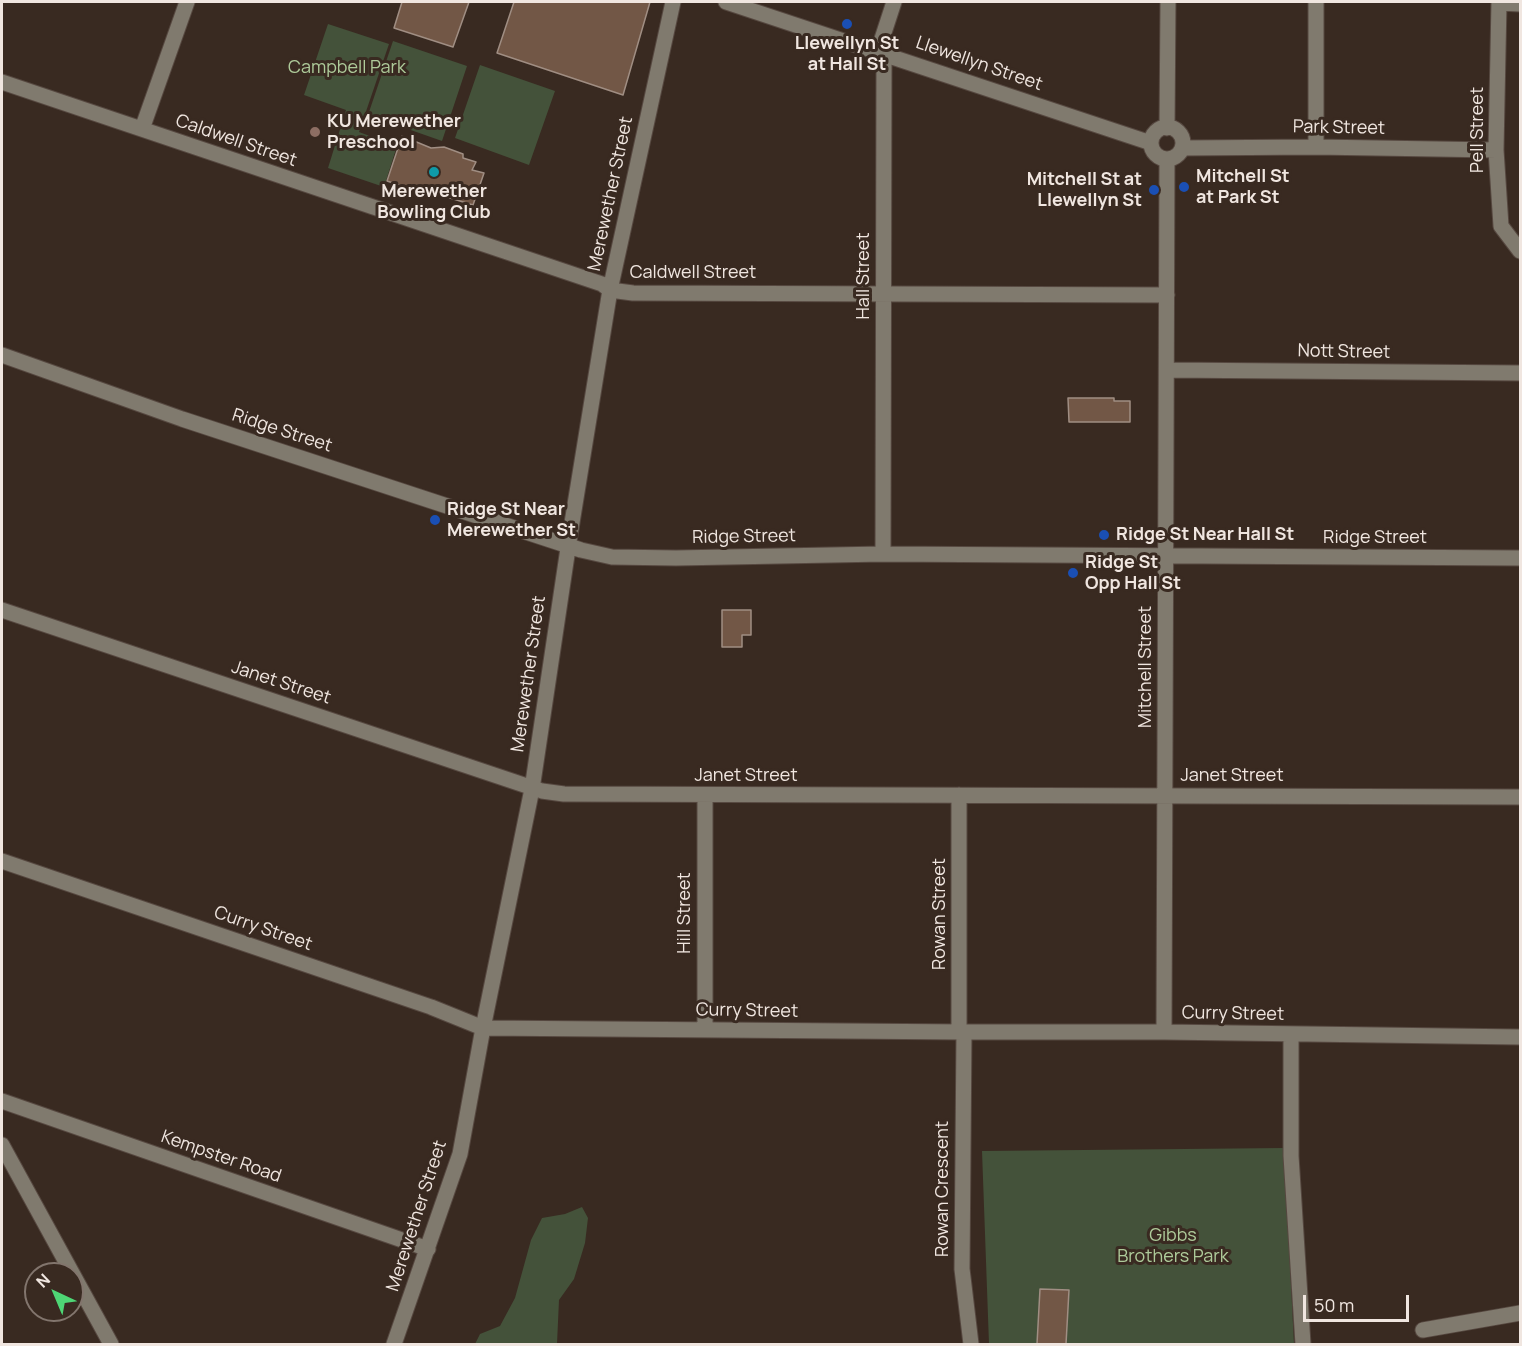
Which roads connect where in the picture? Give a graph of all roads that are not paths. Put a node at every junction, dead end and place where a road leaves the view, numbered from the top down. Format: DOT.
graph roads {
  1 [pos="186,2"];
  2 [pos="673,2"];
  3 [pos="726,2"];
  4 [pos="894,2"];
  5 [pos="1168,2"];
  6 [pos="1316,2"];
  7 [pos="1499,2"];
  8 [pos="1521,4"];
  9 [pos="878,51"];
  10 [pos="2,82"];
  11 [pos="1167,128"];
  12 [pos="142,129"];
  13 [pos="1151,143"];
  14 [pos="1316,147"];
  15 [pos="1182,148"];
  16 [pos="1496,150"];
  17 [pos="1167,159"];
  18 [pos="1521,251"];
  19 [pos="610,290"];
  20 [pos="883,293"];
  21 [pos="1167,295"];
  22 [pos="2,355"];
  23 [pos="1168,370"];
  24 [pos="1521,374"];
  25 [pos="568,546"];
  26 [pos="883,554"];
  27 [pos="1166,556"];
  28 [pos="1521,558"];
  29 [pos="2,609"];
  30 [pos="532,789"];
  31 [pos="1165,794"];
  32 [pos="960,795"];
  33 [pos="705,796"];
  34 [pos="1521,797"];
  35 [pos="2,861"];
  36 [pos="483,1028"];
  37 [pos="705,1030"];
  38 [pos="962,1032"];
  39 [pos="1164,1032"];
  40 [pos="1291,1035"];
  41 [pos="1521,1037"];
  42 [pos="2,1101"];
  43 [pos="2,1145"];
  44 [pos="428,1249"];
  45 [pos="1521,1313"];
  46 [pos="1423,1330"];
  47 [pos="111,1344"];
  48 [pos="394,1344"];
  49 [pos="971,1344"];
  50 [pos="1303,1344"];
  1 -- 12 [label="street"];
  2 -- 19 [label="street, Merewether Street"];
  3 -- 9 [label="street, Llewellyn Street"];
  4 -- 9 [label="street, Hall Street"];
  5 -- 11 [label="street"];
  6 -- 14 [label="street"];
  7 -- 8 [label="street"];
  7 -- 16 [label="street, Pell Street"];
  9 -- 13 [label="street, Llewellyn Street"];
  9 -- 20 [label="street, Hall Street"];
  10 -- 12 [label="street, Caldwell Street"];
  11 -- 13 [label="street"];
  11 -- 15 [label="street"];
  12 -- 19 [label="street, Caldwell Street"];
  13 -- 17 [label="street"];
  14 -- 15 [label="street, Park Street"];
  14 -- 16 [label="street, Park Street"];
  15 -- 17 [label="street"];
  16 -- 18 [label="street, Pell Street"];
  17 -- 21 [label="street, Mitchell Street"];
  19 -- 20 [label="street, Caldwell Street"];
  19 -- 25 [label="street, Merewether Street"];
  20 -- 21 [label="street, Caldwell Street"];
  20 -- 26 [label="street, Hall Street"];
  21 -- 23 [label="street, Mitchell Street"];
  22 -- 25 [label="street, Ridge Street"];
  23 -- 24 [label="street, Nott Street"];
  23 -- 27 [label="street, Mitchell Street"];
  25 -- 26 [label="street, Ridge Street"];
  25 -- 30 [label="street, Merewether Street"];
  26 -- 27 [label="street, Ridge Street"];
  27 -- 28 [label="street, Ridge Street"];
  27 -- 31 [label="street, Mitchell Street"];
  29 -- 30 [label="street, Janet Street"];
  30 -- 33 [label="street, Janet Street"];
  30 -- 36 [label="street, Merewether Street"];
  31 -- 32 [label="street, Janet Street"];
  31 -- 34 [label="street, Janet Street"];
  31 -- 39 [label="street, Mitchell Street"];
  32 -- 33 [label="street, Janet Street"];
  32 -- 38 [label="street, Rowan Street"];
  33 -- 37 [label="street, Hill Street"];
  35 -- 36 [label="street, Curry Street"];
  36 -- 37 [label="street, Curry Street"];
  36 -- 44 [label="street, Merewether Street"];
  37 -- 38 [label="street, Curry Street"];
  38 -- 39 [label="street, Curry Street"];
  38 -- 49 [label="street, Rowan Crescent"];
  39 -- 40 [label="street, Curry Street"];
  40 -- 41 [label="street, Curry Street"];
  40 -- 50 [label="street"];
  42 -- 44 [label="street, Kempster Road"];
  43 -- 47 [label="street"];
  44 -- 48 [label="street, Merewether Street"];
  45 -- 46 [label="street"];
}
